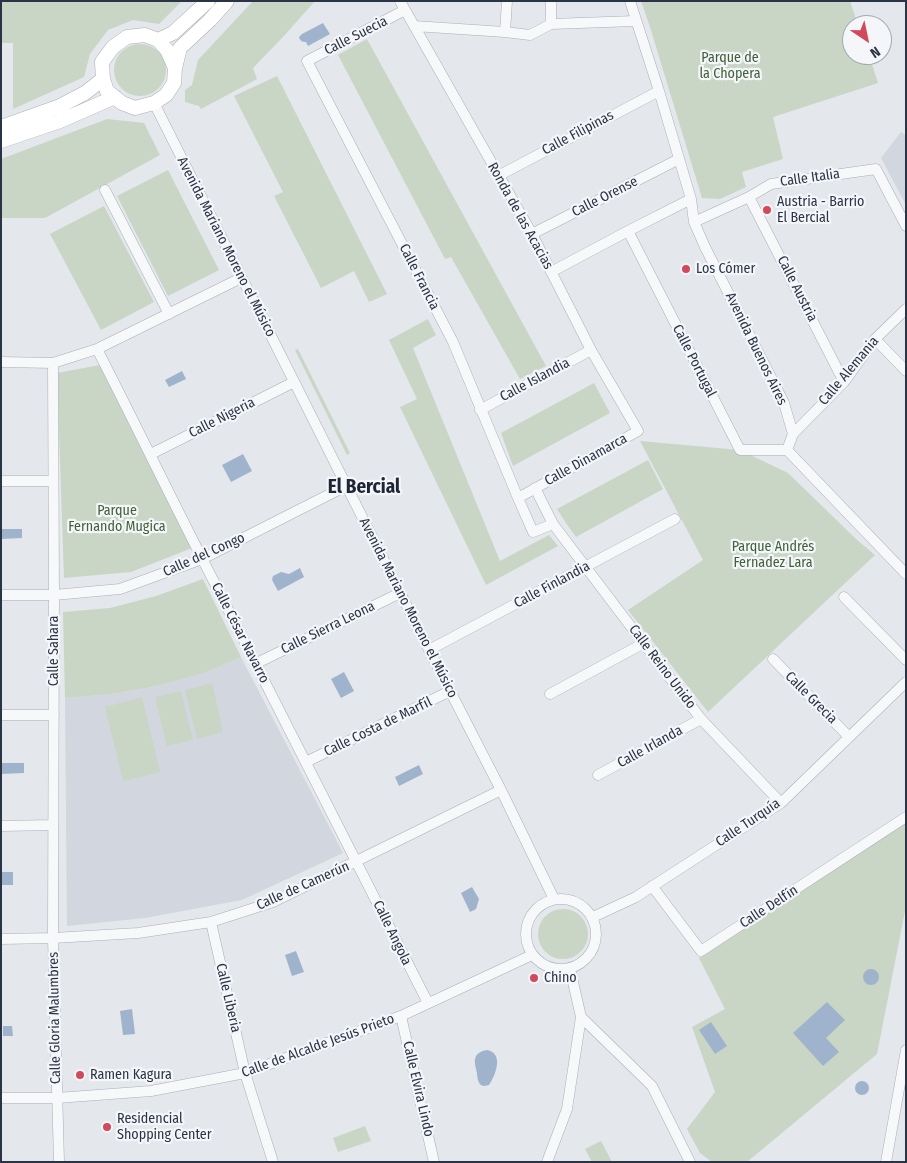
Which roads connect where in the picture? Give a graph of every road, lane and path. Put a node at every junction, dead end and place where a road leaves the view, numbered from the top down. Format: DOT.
graph roads {
  1 [pos="208,1"];
  2 [pos="227,1"];
  3 [pos="507,1"];
  4 [pos="551,1"];
  5 [pos="630,1"];
  6 [pos="402,6"];
  7 [pos="635,21"];
  8 [pos="551,24"];
  9 [pos="414,26"];
  10 [pos="505,32"];
  11 [pos="158,40"];
  12 [pos="307,61"];
  13 [pos="175,68"];
  14 [pos="103,79"];
  15 [pos="659,91"];
  16 [pos="115,97"];
  17 [pos="154,104"];
  18 [pos="1,127"];
  19 [pos="1,141"];
  20 [pos="679,159"];
  21 [pos="498,176"];
  22 [pos="105,190"];
  23 [pos="749,196"];
  24 [pos="691,199"];
  25 [pos="694,222"];
  26 [pos="906,226"];
  27 [pos="628,231"];
  28 [pos="532,234"];
  29 [pos="551,272"];
  30 [pos="241,278"];
  31 [pos="906,309"];
  32 [pos="169,314"];
  33 [pos="876,339"];
  34 [pos="97,349"];
  35 [pos="591,350"];
  36 [pos="1,362"];
  37 [pos="53,363"];
  38 [pos="906,371"];
  39 [pos="294,382"];
  40 [pos="844,382"];
  41 [pos="480,410"];
  42 [pos="638,431"];
  43 [pos="792,434"];
  44 [pos="787,450"];
  45 [pos="151,454"];
  46 [pos="53,481"];
  47 [pos="1,482"];
  48 [pos="346,486"];
  49 [pos="534,488"];
  50 [pos="518,498"];
  51 [pos="675,519"];
  52 [pos="553,524"];
  53 [pos="202,559"];
  54 [pos="586,567"];
  55 [pos="906,574"];
  56 [pos="400,593"];
  57 [pos="1,595"];
  58 [pos="54,595"];
  59 [pos="844,597"];
  60 [pos="644,643"];
  61 [pos="429,650"];
  62 [pos="773,659"];
  63 [pos="906,660"];
  64 [pos="255,664"];
  65 [pos="906,682"];
  66 [pos="450,691"];
  67 [pos="550,694"];
  68 [pos="1,715"];
  69 [pos="54,715"];
  70 [pos="701,719"];
  71 [pos="849,736"];
  72 [pos="306,762"];
  73 [pos="598,775"];
  74 [pos="501,790"];
  75 [pos="781,803"];
  76 [pos="906,817"];
  77 [pos="53,825"];
  78 [pos="1,826"];
  79 [pos="357,862"];
  80 [pos="652,886"];
  81 [pos="554,899"];
  82 [pos="593,917"];
  83 [pos="211,922"];
  84 [pos="53,938"];
  85 [pos="1,939"];
  86 [pos="532,955"];
  87 [pos="570,969"];
  88 [pos="428,1003"];
  89 [pos="401,1016"];
  90 [pos="581,1017"];
  91 [pos="906,1050"];
  92 [pos="245,1074"];
  93 [pos="1,1098"];
  94 [pos="57,1098"];
  95 [pos="58,1162"];
  96 [pos="273,1162"];
  97 [pos="434,1162"];
  98 [pos="547,1162"];
  99 [pos="690,1162"];
  100 [pos="886,1162"];
  1 -- 11 [label="street"];
  2 -- 13 [label="street"];
  3 -- 10 [label="street"];
  4 -- 8 [label="street"];
  5 -- 7 [label="street, Avenida Buenos Aires"];
  6 -- 9 [label="street, Ronda de las Acacias"];
  6 -- 12 [label="street, Calle Suecia"];
  7 -- 8 [label="street"];
  7 -- 15 [label="street, Avenida Buenos Aires"];
  8 -- 10 [label="street"];
  9 -- 10 [label="street"];
  9 -- 21 [label="street, Ronda de las Acacias"];
  11 -- 13 [label="street"];
  11 -- 14 [label="street"];
  12 -- 41 [label="street, Calle Francia"];
  13 -- 17 [label="street"];
  14 -- 16 [label="street"];
  14 -- 18 [label="street"];
  15 -- 20 [label="street, Avenida Buenos Aires"];
  15 -- 21 [label="street, Calle Filipinas"];
  16 -- 17 [label="street"];
  16 -- 19 [label="street"];
  17 -- 30 [label="street, Avenida Mariano Moreno el Músico"];
  20 -- 24 [label="street, Avenida Buenos Aires"];
  20 -- 28 [label="street, Calle Orense"];
  21 -- 28 [label="street, Ronda de las Acacias"];
  22 -- 32 [label="street"];
  23 -- 25 [label="street, Calle Italia"];
  23 -- 26 [label="street, Calle Italia"];
  23 -- 40 [label="street, Calle Austria"];
  24 -- 25 [label="street, Avenida Buenos Aires"];
  24 -- 27 [label="street"];
  25 -- 43 [label="street, Avenida Buenos Aires"];
  27 -- 29 [label="street"];
  27 -- 44 [label="street, Calle Portugal"];
  28 -- 29 [label="street, Ronda de las Acacias"];
  29 -- 35 [label="street, Ronda de las Acacias"];
  30 -- 32 [label="street"];
  30 -- 39 [label="street, Avenida Mariano Moreno el Músico"];
  31 -- 33 [label="street, Calle Alemania"];
  32 -- 34 [label="street"];
  33 -- 38 [label="street"];
  33 -- 40 [label="street, Calle Alemania"];
  34 -- 37 [label="street"];
  34 -- 45 [label="street, Calle César Navarro"];
  35 -- 41 [label="street, Calle Islandia"];
  35 -- 42 [label="street, Ronda de las Acacias"];
  36 -- 37 [label="street"];
  37 -- 46 [label="street, Calle Sahara"];
  39 -- 45 [label="street, Calle Nigeria"];
  39 -- 48 [label="street, Avenida Mariano Moreno el Músico"];
  40 -- 43 [label="street, Calle Alemania"];
  41 -- 50 [label="street, Calle Francia"];
  42 -- 49 [label="street, Calle Dinamarca"];
  43 -- 44 [label="street"];
  44 -- 55 [label="street"];
  45 -- 53 [label="street, Calle César Navarro"];
  46 -- 47 [label="street"];
  46 -- 58 [label="street, Calle Sahara"];
  48 -- 53 [label="street, Calle del Congo"];
  48 -- 56 [label="street, Avenida Mariano Moreno el Músico"];
  49 -- 50 [label="street, Calle Dinamarca"];
  49 -- 52 [label="street, Calle Reino Unido"];
  50 -- 52 [label="street, Calle Francia"];
  51 -- 54 [label="street, Calle Finlandia"];
  52 -- 54 [label="street, Calle Reino Unido"];
  53 -- 58 [label="street, Calle del Congo"];
  53 -- 64 [label="street, Calle César Navarro"];
  54 -- 60 [label="street, Calle Reino Unido"];
  54 -- 61 [label="street, Calle Finlandia"];
  56 -- 61 [label="street, Avenida Mariano Moreno el Músico"];
  56 -- 64 [label="street, Calle Sierra Leona"];
  57 -- 58 [label="street, Calle del Congo"];
  58 -- 69 [label="street, Calle Sahara"];
  59 -- 63 [label="street"];
  60 -- 67 [label="street"];
  60 -- 70 [label="street, Calle Reino Unido"];
  61 -- 66 [label="street, Avenida Mariano Moreno el Músico"];
  62 -- 71 [label="street, Calle Grecia"];
  64 -- 72 [label="street, Calle César Navarro"];
  65 -- 71 [label="street, Calle Turquía"];
  66 -- 72 [label="street, Calle Costa de Marfíl"];
  66 -- 74 [label="street, Avenida Mariano Moreno el Músico"];
  68 -- 69 [label="street"];
  69 -- 77 [label="street, Calle Sahara"];
  70 -- 73 [label="street, Calle Irlanda"];
  70 -- 75 [label="street, Calle Reino Unido"];
  71 -- 75 [label="street, Calle Turquía"];
  72 -- 79 [label="street, Calle César Navarro"];
  74 -- 79 [label="street, Calle de Camerún"];
  74 -- 81 [label="street, Avenida Mariano Moreno el Músico"];
  75 -- 80 [label="street, Calle Turquía"];
  76 -- 80 [label="street, Calle Delfín"];
  77 -- 78 [label="street"];
  77 -- 84 [label="street, Calle Sahara"];
  79 -- 83 [label="street, Calle de Camerún"];
  79 -- 88 [label="street, Calle Angola"];
  80 -- 82 [label="street, Calle Turquía"];
  81 -- 82 [label="street"];
  81 -- 86 [label="street"];
  82 -- 87 [label="street"];
  83 -- 84 [label="street, Calle de Camerún"];
  83 -- 92 [label="street, Calle Liberia"];
  84 -- 85 [label="street, Calle de Camerún"];
  84 -- 94 [label="street, Calle Gloria Malumbres"];
  86 -- 87 [label="street"];
  86 -- 88 [label="street, Calle de Alcalde Jesús Prieto"];
  87 -- 90 [label="street"];
  88 -- 89 [label="street, Calle de Alcalde Jesús Prieto"];
  89 -- 92 [label="street, Calle de Alcalde Jesús Prieto"];
  89 -- 97 [label="street, Calle Elvira Lindo"];
  90 -- 98 [label="street"];
  90 -- 99 [label="street"];
  91 -- 100 [label="street"];
  92 -- 94 [label="street, Calle de Alcalde Jesús Prieto"];
  92 -- 96 [label="street, Calle Liberia"];
  93 -- 94 [label="street, Calle de Alcalde Jesús Prieto"];
  94 -- 95 [label="street, Calle Gloria Malumbres"];
}
